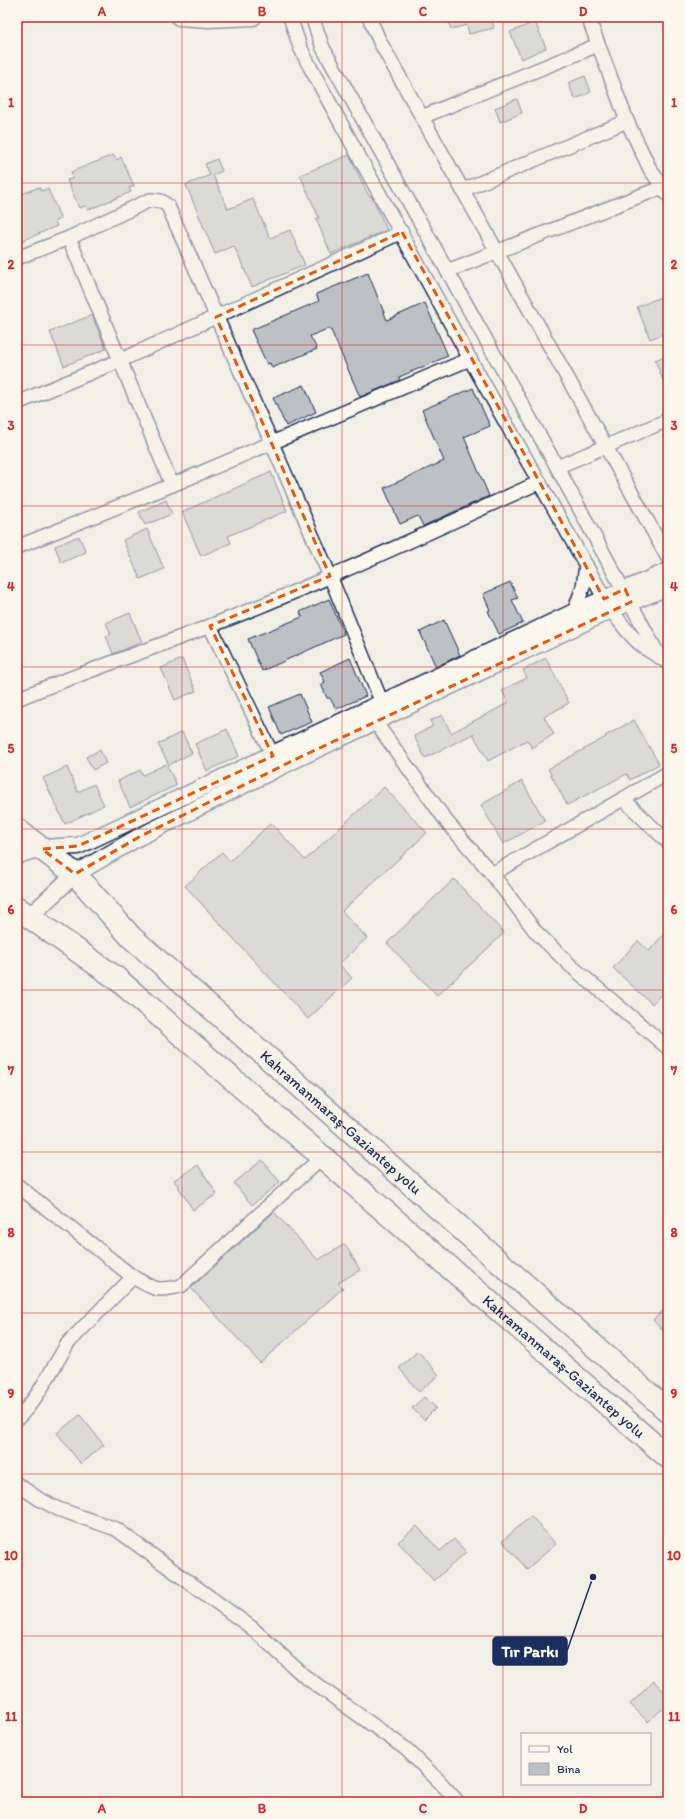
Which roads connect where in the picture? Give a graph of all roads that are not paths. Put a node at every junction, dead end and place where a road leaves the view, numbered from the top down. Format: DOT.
graph roads {
  1 [pos="178,17"];
  2 [pos="253,17"];
  3 [pos="290,17"];
  4 [pos="312,17"];
  5 [pos="369,17"];
  6 [pos="588,17"];
  7 [pos="598,45"];
  8 [pos="422,117"];
  9 [pos="627,121"];
  10 [pos="666,188"];
  11 [pos="462,190"];
  12 [pos="402,232"];
  13 [pos="69,238"];
  14 [pos="497,251"];
  15 [pos="17,258"];
  16 [pos="447,271"];
  17 [pos="216,317"];
  18 [pos="470,359"];
  19 [pos="121,360"];
  20 [pos="17,403"];
  21 [pos="668,420"];
  22 [pos="270,443"];
  23 [pos="605,446"];
  24 [pos="558,467"];
  25 [pos="540,482"];
  26 [pos="172,485"];
  27 [pos="17,547"];
  28 [pos="668,558"];
  29 [pos="586,565"];
  30 [pos="668,571"];
  31 [pos="330,576"];
  32 [pos="668,587"];
  33 [pos="628,596"];
  34 [pos="608,605"];
  35 [pos="574,612"];
  36 [pos="210,626"];
  37 [pos="664,660"];
  38 [pos="17,699"];
  39 [pos="382,703"];
  40 [pos="376,723"];
  41 [pos="273,756"];
  42 [pos="668,774"];
  43 [pos="243,777"];
  44 [pos="623,799"];
  45 [pos="17,830"];
  46 [pos="668,842"];
  47 [pos="42,848"];
  48 [pos="17,856"];
  49 [pos="75,874"];
  50 [pos="492,874"];
  51 [pos="23,912"];
  52 [pos="668,1048"];
  53 [pos="322,1157"];
  54 [pos="19,1189"];
  55 [pos="133,1277"];
  56 [pos="668,1411"];
  57 [pos="17,1418"];
  58 [pos="668,1457"];
  59 [pos="17,1484"];
  60 [pos="458,1802"];
  1 -- 2 [label="street"];
  3 -- 12 [label="street"];
  4 -- 16 [label="street"];
  5 -- 8 [label="street"];
  6 -- 7 [label="street"];
  7 -- 8 [label="street"];
  7 -- 9 [label="street"];
  8 -- 11 [label="street"];
  9 -- 10 [label="street"];
  9 -- 11 [label="street"];
  10 -- 14 [label="street"];
  11 -- 14 [label="street"];
  12 -- 17 [label="street"];
  12 -- 18 [label="street"];
  13 -- 15 [label="street"];
  13 -- 17 [label="street"];
  13 -- 19 [label="street"];
  14 -- 16 [label="street"];
  14 -- 23 [label="street"];
  16 -- 24 [label="street"];
  17 -- 19 [label="street"];
  17 -- 22 [label="street"];
  18 -- 22 [label="street"];
  18 -- 25 [label="street"];
  19 -- 20 [label="street"];
  19 -- 26 [label="street"];
  21 -- 23 [label="street"];
  22 -- 26 [label="street"];
  22 -- 31 [label="street"];
  23 -- 24 [label="street"];
  23 -- 28 [label="street"];
  24 -- 33 [label="street"];
  25 -- 29 [label="street"];
  25 -- 31 [label="street"];
  26 -- 27 [label="street"];
  29 -- 34 [label="street"];
  29 -- 35 [label="street"];
  30 -- 33 [label="street"];
  31 -- 36 [label="street"];
  31 -- 39 [label="street"];
  32 -- 33 [label="street"];
  33 -- 34 [label="street"];
  33 -- 37 [label="street"];
  34 -- 35 [label="street"];
  34 -- 37 [label="street"];
  34 -- 40 [label="street"];
  35 -- 39 [label="street"];
  36 -- 38 [label="street"];
  36 -- 41 [label="street"];
  39 -- 41 [label="street"];
  40 -- 43 [label="street"];
  40 -- 50 [label="street"];
  41 -- 43 [label="street"];
  42 -- 44 [label="street"];
  43 -- 47 [label="street"];
  43 -- 49 [label="street"];
  44 -- 46 [label="street"];
  44 -- 50 [label="street"];
  45 -- 47 [label="highway, Kahramanmaraş-Gaziantep yolu"];
  47 -- 48 [label="street"];
  47 -- 49 [label="highway, Kahramanmaraş-Gaziantep yolu"];
  49 -- 51 [label="street"];
  49 -- 56 [label="highway, Kahramanmaraş-Gaziantep yolu"];
  50 -- 52 [label="street"];
  51 -- 53 [label="highway, Kahramanmaraş-Gaziantep yolu"];
  53 -- 55 [label="street"];
  53 -- 58 [label="highway, Kahramanmaraş-Gaziantep yolu"];
  54 -- 55 [label="street"];
  55 -- 57 [label="street"];
  59 -- 60 [label="street"];
}
